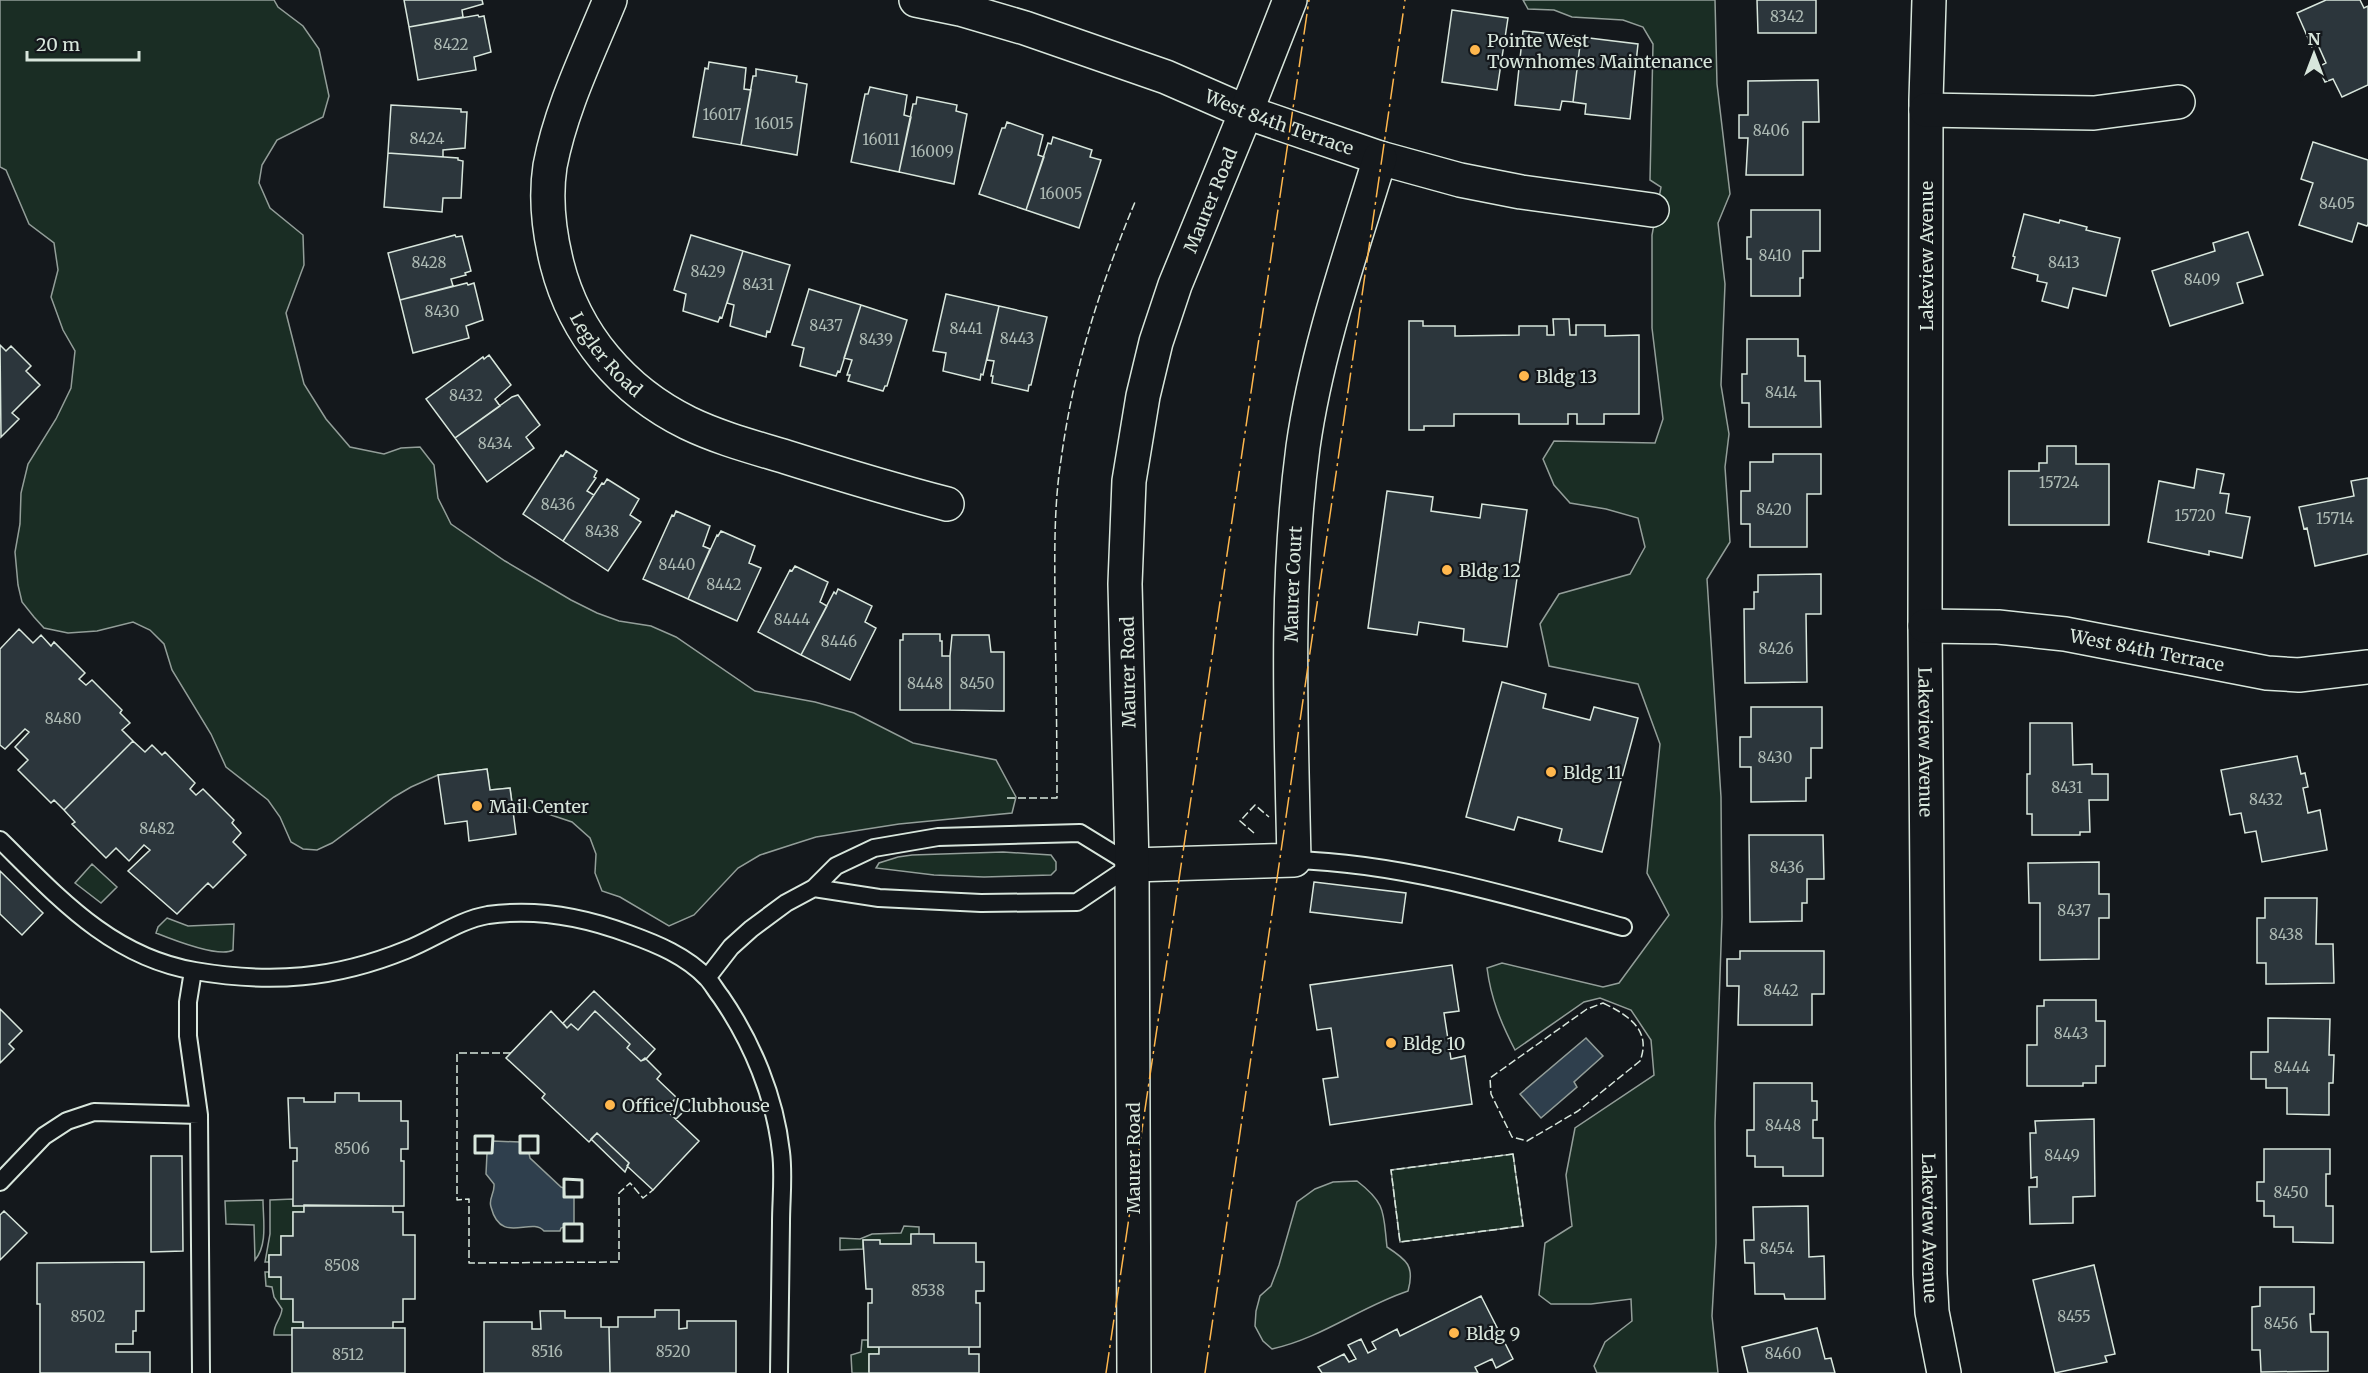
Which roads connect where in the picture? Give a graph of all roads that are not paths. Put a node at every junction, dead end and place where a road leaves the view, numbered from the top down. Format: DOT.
graph roads {
  1 [pos="610,0"];
  2 [pos="916,0"];
  3 [pos="1290,0"];
  4 [pos="1929,0"];
  5 [pos="2178,102"];
  6 [pos="1926,110"];
  7 [pos="1246,112"];
  8 [pos="1380,158"];
  9 [pos="1652,210"];
  10 [pos="947,504"];
  11 [pos="1925,626"];
  12 [pos="2368,667"];
  13 [pos="0,840"];
  14 [pos="1294,860"];
  15 [pos="1132,865"];
  16 [pos="814,888"];
  17 [pos="1623,927"];
  18 [pos="193,971"];
  19 [pos="707,978"];
  20 [pos="199,1115"];
  21 [pos="0,1182"];
  22 [pos="201,1373"];
  23 [pos="779,1373"];
  24 [pos="1134,1373"];
  25 [pos="1944,1373"];
  1 -- 10 [label="street, Legler Road"];
  2 -- 7 [label="street, West 84th Terrace"];
  3 -- 7 [label="street, Maurer Road"];
  4 -- 6 [label="street, Lakeview Avenue"];
  5 -- 6 [label="street"];
  6 -- 11 [label="street, Lakeview Avenue"];
  7 -- 8 [label="street, West 84th Terrace"];
  7 -- 15 [label="street, Maurer Road"];
  8 -- 9 [label="street, West 84th Terrace"];
  8 -- 14 [label="street, Maurer Court"];
  11 -- 12 [label="street, West 84th Terrace"];
  11 -- 25 [label="street, Lakeview Avenue"];
  13 -- 18 [label="lane"];
  14 -- 15 [label="street"];
  14 -- 17 [label="lane"];
  15 -- 16 [label="lane"];
  15 -- 16 [label="lane"];
  15 -- 24 [label="street, Maurer Road"];
  16 -- 19 [label="lane"];
  18 -- 19 [label="lane"];
  18 -- 20 [label="lane"];
  19 -- 23 [label="lane"];
  20 -- 21 [label="lane"];
  20 -- 22 [label="lane"];
}
